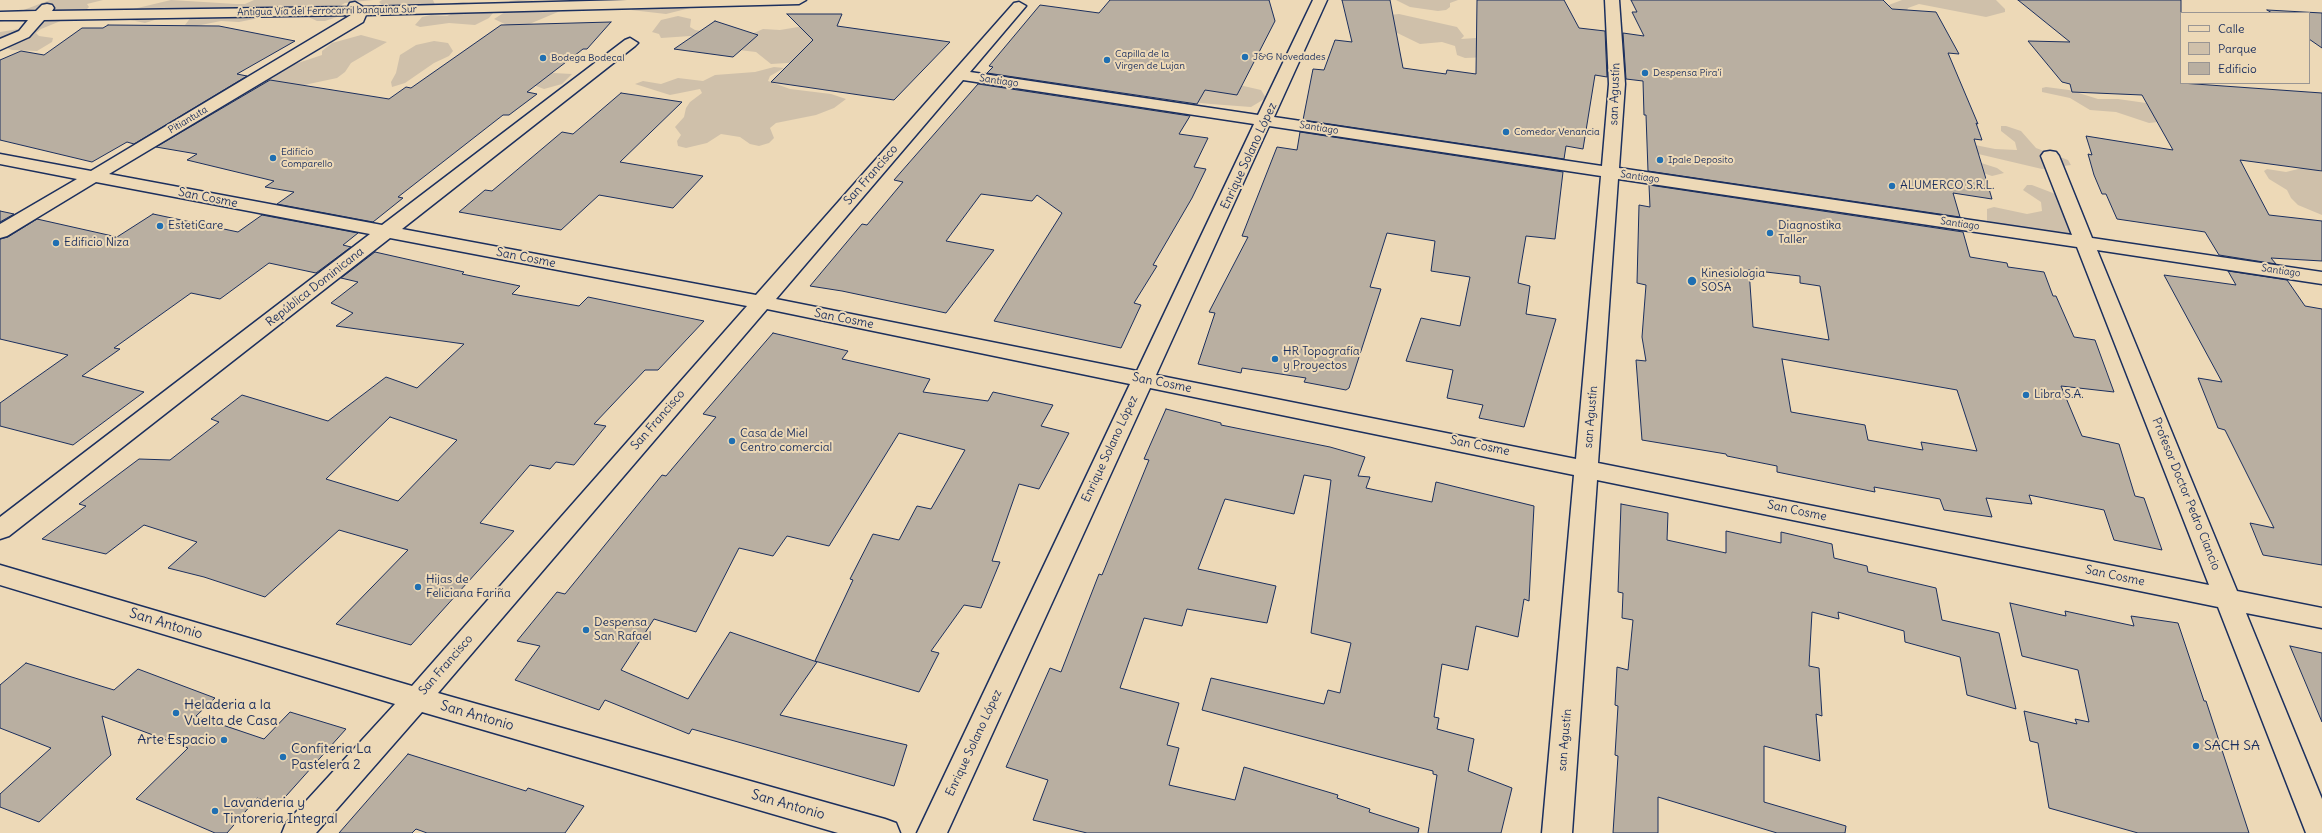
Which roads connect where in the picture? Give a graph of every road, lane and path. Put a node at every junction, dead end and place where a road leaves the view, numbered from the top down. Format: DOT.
graph roads {
  1 [pos="338,0"];
  2 [pos="799,0"];
  3 [pos="1320,0"];
  4 [pos="1612,0"];
  5 [pos="164,2"];
  6 [pos="355,6"];
  7 [pos="1019,6"];
  8 [pos="0,7"];
  9 [pos="45,10"];
  10 [pos="0,16"];
  11 [pos="630,43"];
  12 [pos="0,45"];
  13 [pos="958,75"];
  14 [pos="1266,120"];
  15 [pos="2050,156"];
  16 [pos="0,158"];
  17 [pos="1610,172"];
  18 [pos="94,176"];
  19 [pos="387,231"];
  20 [pos="0,232"];
  21 [pos="2085,242"];
  22 [pos="2322,278"];
  23 [pos="761,302"];
  24 [pos="1143,379"];
  25 [pos="1587,468"];
  26 [pos="0,530"];
  27 [pos="0,575"];
  28 [pos="2228,599"];
  29 [pos="2322,618"];
  30 [pos="417,699"];
  31 [pos="297,833"];
  32 [pos="885,833"];
  33 [pos="932,833"];
  34 [pos="1557,833"];
  35 [pos="2321,833"];
  1 -- 5 [label="street"];
  2 -- 6 [label="street, Antigua Via del Ferrocarril banquina Sur"];
  3 -- 14 [label="street, Enrique Solano López"];
  4 -- 17 [label="street, san Agustín"];
  5 -- 9 [label="street"];
  6 -- 9 [label="street, Antigua Via del Ferrocarril banquina Sur"];
  6 -- 18 [label="street, Pitiantuta"];
  7 -- 13 [label="street, San Francisco"];
  8 -- 9 [label="street"];
  9 -- 10 [label="street, Antigua Via del Ferrocarril banquina Sur"];
  9 -- 12 [label="street"];
  11 -- 19 [label="street, República Dominicana"];
  13 -- 14 [label="street, Santiago"];
  13 -- 23 [label="street, San Francisco"];
  14 -- 17 [label="street, Santiago"];
  14 -- 24 [label="street, Enrique Solano López"];
  15 -- 21 [label="street, Profesor Doctor Pedro Ciancio"];
  16 -- 18 [label="street, San Cosme"];
  17 -- 21 [label="street, Santiago"];
  17 -- 25 [label="street, san Agustín"];
  18 -- 19 [label="street, San Cosme"];
  18 -- 20 [label="street, Pitiantuta"];
  19 -- 23 [label="street, San Cosme"];
  19 -- 26 [label="street, República Dominicana"];
  21 -- 22 [label="street, Santiago"];
  21 -- 28 [label="street, Profesor Doctor Pedro Ciancio"];
  23 -- 24 [label="street, San Cosme"];
  23 -- 30 [label="street, San Francisco"];
  24 -- 25 [label="street, San Cosme"];
  24 -- 33 [label="street, Enrique Solano López"];
  25 -- 28 [label="street, San Cosme"];
  25 -- 34 [label="street, san Agustín"];
  27 -- 30 [label="street, San Antonio"];
  28 -- 29 [label="street, San Cosme"];
  28 -- 35 [label="street, Profesor Doctor Pedro Ciancio"];
  30 -- 31 [label="street, San Francisco"];
  30 -- 32 [label="street, San Antonio"];
}
